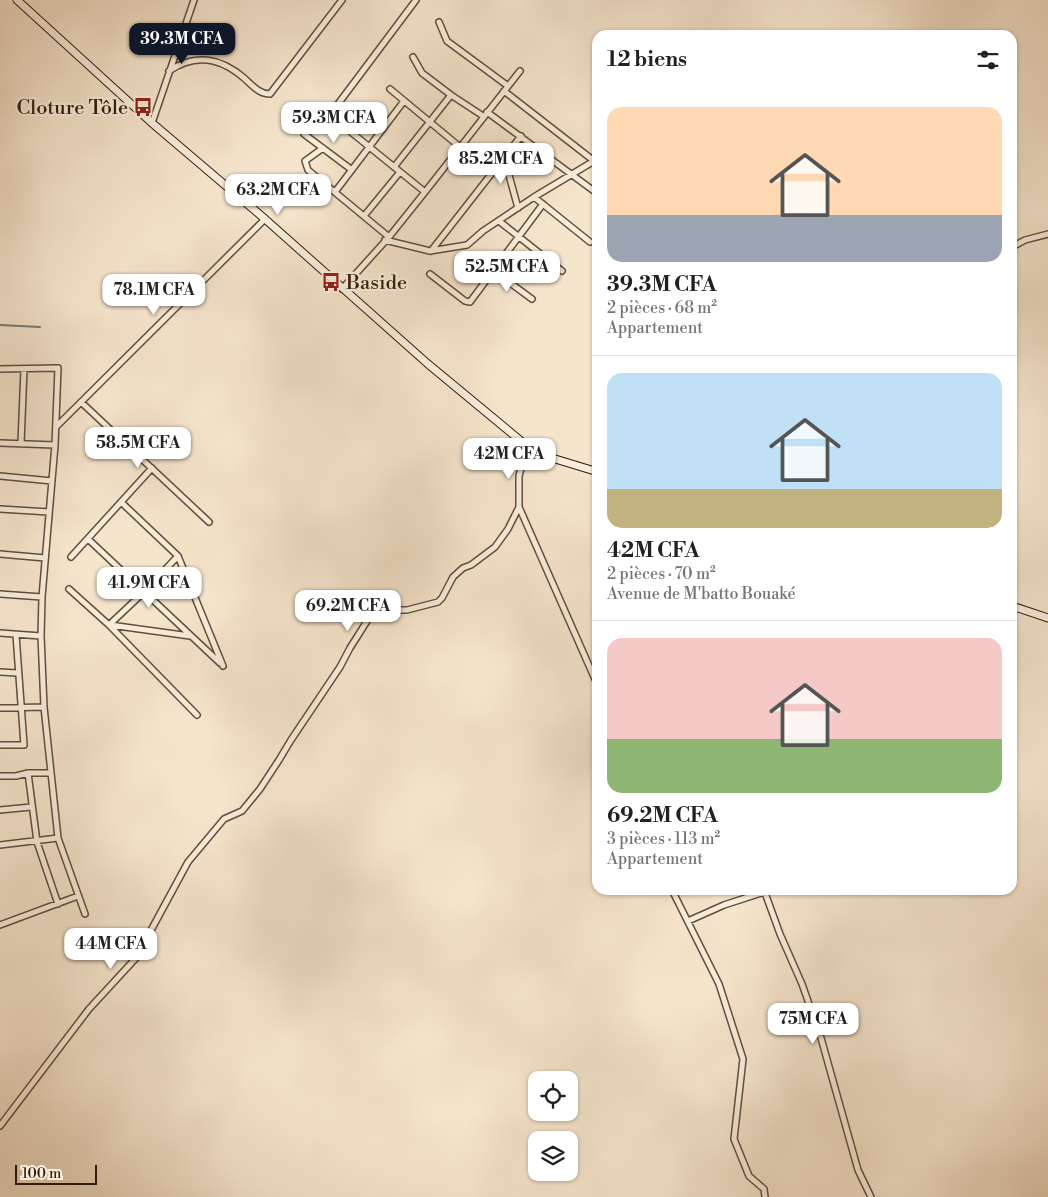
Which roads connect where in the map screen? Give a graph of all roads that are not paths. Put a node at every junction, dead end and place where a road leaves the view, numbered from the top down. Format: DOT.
graph roads {
  1 [pos="17,0"];
  2 [pos="194,0"];
  3 [pos="342,0"];
  4 [pos="416,0"];
  5 [pos="439,22"];
  6 [pos="413,57"];
  7 [pos="169,71"];
  8 [pos="520,71"];
  9 [pos="390,89"];
  10 [pos="506,89"];
  11 [pos="451,95"];
  12 [pos="404,101"];
  13 [pos="332,112"];
  14 [pos="485,114"];
  15 [pos="429,122"];
  16 [pos="152,123"];
  17 [pos="341,124"];
  18 [pos="304,134"];
  19 [pos="521,136"];
  20 [pos="369,147"];
  21 [pos="460,147"];
  22 [pos="323,148"];
  23 [pos="504,158"];
  24 [pos="592,159"];
  25 [pos="592,164"];
  26 [pos="394,167"];
  27 [pos="352,170"];
  28 [pos="400,172"];
  29 [pos="572,174"];
  30 [pos="592,189"];
  31 [pos="335,192"];
  32 [pos="425,192"];
  33 [pos="534,197"];
  34 [pos="543,204"];
  35 [pos="518,208"];
  36 [pos="364,216"];
  37 [pos="265,219"];
  38 [pos="499,221"];
  39 [pos="1048,234"];
  40 [pos="519,237"];
  41 [pos="387,238"];
  42 [pos="590,242"];
  43 [pos="1017,244"];
  44 [pos="430,251"];
  45 [pos="494,271"];
  46 [pos="562,271"];
  47 [pos="430,274"];
  48 [pos="342,289"];
  49 [pos="532,299"];
  50 [pos="0,369"];
  51 [pos="24,369"];
  52 [pos="81,402"];
  53 [pos="56,427"];
  54 [pos="0,443"];
  55 [pos="21,444"];
  56 [pos="55,445"];
  57 [pos="527,446"];
  58 [pos="152,468"];
  59 [pos="592,470"];
  60 [pos="0,476"];
  61 [pos="52,480"];
  62 [pos="121,502"];
  63 [pos="519,507"];
  64 [pos="0,509"];
  65 [pos="49,512"];
  66 [pos="208,522"];
  67 [pos="88,539"];
  68 [pos="0,554"];
  69 [pos="178,556"];
  70 [pos="71,557"];
  71 [pos="45,558"];
  72 [pos="69,589"];
  73 [pos="144,592"];
  74 [pos="0,594"];
  75 [pos="42,598"];
  76 [pos="1017,608"];
  77 [pos="1048,618"];
  78 [pos="109,625"];
  79 [pos="0,633"];
  80 [pos="16,635"];
  81 [pos="41,636"];
  82 [pos="192,636"];
  83 [pos="0,672"];
  84 [pos="592,672"];
  85 [pos="17,674"];
  86 [pos="44,706"];
  87 [pos="0,708"];
  88 [pos="20,708"];
  89 [pos="197,715"];
  90 [pos="0,744"];
  91 [pos="28,773"];
  92 [pos="51,773"];
  93 [pos="0,776"];
  94 [pos="31,807"];
  95 [pos="0,810"];
  96 [pos="58,838"];
  97 [pos="36,842"];
  98 [pos="0,845"];
  99 [pos="675,895"];
  100 [pos="753,895"];
  101 [pos="765,895"];
  102 [pos="78,896"];
  103 [pos="58,904"];
  104 [pos="85,914"];
  105 [pos="688,921"];
  106 [pos="0,925"];
  107 [pos="0,1126"];
  108 [pos="765,1197"];
  109 [pos="871,1197"];
  1 -- 16 [label="street"];
  2 -- 7 [label="street"];
  3 -- 7 [label="street"];
  4 -- 13 [label="street"];
  5 -- 10 [label="street"];
  6 -- 11 [label="street"];
  7 -- 16 [label="street"];
  8 -- 10 [label="street"];
  9 -- 12 [label="street"];
  10 -- 14 [label="street"];
  10 -- 24 [label="street"];
  11 -- 14 [label="street"];
  11 -- 15 [label="street"];
  12 -- 15 [label="street"];
  12 -- 20 [label="street"];
  14 -- 19 [label="street"];
  14 -- 21 [label="street"];
  15 -- 21 [label="street"];
  15 -- 26 [label="street"];
  16 -- 37 [label="street"];
  17 -- 20 [label="street"];
  18 -- 22 [label="street"];
  19 -- 23 [label="street"];
  19 -- 29 [label="street"];
  20 -- 26 [label="street"];
  20 -- 27 [label="street"];
  21 -- 32 [label="street"];
  22 -- 27 [label="street"];
  22 -- 31 [label="street"];
  23 -- 35 [label="street"];
  23 -- 44 [label="street"];
  25 -- 29 [label="street"];
  26 -- 28 [label="street"];
  27 -- 31 [label="street"];
  28 -- 32 [label="street"];
  28 -- 36 [label="street"];
  29 -- 30 [label="street"];
  29 -- 33 [label="street"];
  31 -- 36 [label="street"];
  32 -- 41 [label="street"];
  33 -- 34 [label="street"];
  33 -- 35 [label="street"];
  34 -- 40 [label="street"];
  34 -- 42 [label="street"];
  35 -- 38 [label="street"];
  36 -- 41 [label="street"];
  37 -- 48 [label="street"];
  37 -- 52 [label="street"];
  38 -- 40 [label="street"];
  38 -- 44 [label="street"];
  39 -- 43 [label="street"];
  40 -- 45 [label="street"];
  40 -- 46 [label="street"];
  41 -- 44 [label="street"];
  41 -- 48 [label="street"];
  45 -- 47 [label="street"];
  45 -- 49 [label="street"];
  48 -- 57 [label="street"];
  50 -- 51 [label="street"];
  51 -- 53 [label="street"];
  51 -- 55 [label="street"];
  52 -- 53 [label="street"];
  52 -- 58 [label="street"];
  53 -- 56 [label="street"];
  54 -- 55 [label="street"];
  55 -- 56 [label="street"];
  56 -- 61 [label="street"];
  57 -- 59 [label="street"];
  57 -- 63 [label="street"];
  58 -- 62 [label="street"];
  58 -- 66 [label="street"];
  60 -- 61 [label="street"];
  61 -- 65 [label="street"];
  62 -- 67 [label="street"];
  62 -- 69 [label="street"];
  63 -- 84 [label="street"];
  63 -- 107 [label="street"];
  64 -- 65 [label="street"];
  65 -- 71 [label="street"];
  67 -- 70 [label="street"];
  67 -- 73 [label="street"];
  68 -- 71 [label="street"];
  69 -- 73 [label="street"];
  69 -- 82 [label="street"];
  71 -- 75 [label="street"];
  72 -- 78 [label="street"];
  73 -- 78 [label="street"];
  73 -- 82 [label="street"];
  74 -- 75 [label="street"];
  75 -- 81 [label="street"];
  76 -- 77 [label="street"];
  78 -- 82 [label="street"];
  78 -- 89 [label="street"];
  79 -- 80 [label="street"];
  80 -- 81 [label="street"];
  80 -- 85 [label="street"];
  81 -- 86 [label="street"];
  83 -- 85 [label="street"];
  85 -- 88 [label="street"];
  86 -- 88 [label="street"];
  86 -- 92 [label="street"];
  87 -- 88 [label="street"];
  88 -- 90 [label="street"];
  91 -- 92 [label="street"];
  91 -- 93 [label="street"];
  91 -- 94 [label="street"];
  92 -- 96 [label="street"];
  94 -- 95 [label="street"];
  94 -- 97 [label="street"];
  96 -- 97 [label="street"];
  96 -- 102 [label="street"];
  97 -- 98 [label="street"];
  97 -- 103 [label="street"];
  99 -- 105 [label="street"];
  100 -- 105 [label="street"];
  101 -- 109 [label="street"];
  102 -- 103 [label="street"];
  102 -- 104 [label="street"];
  103 -- 106 [label="street"];
  105 -- 108 [label="street"];
}
